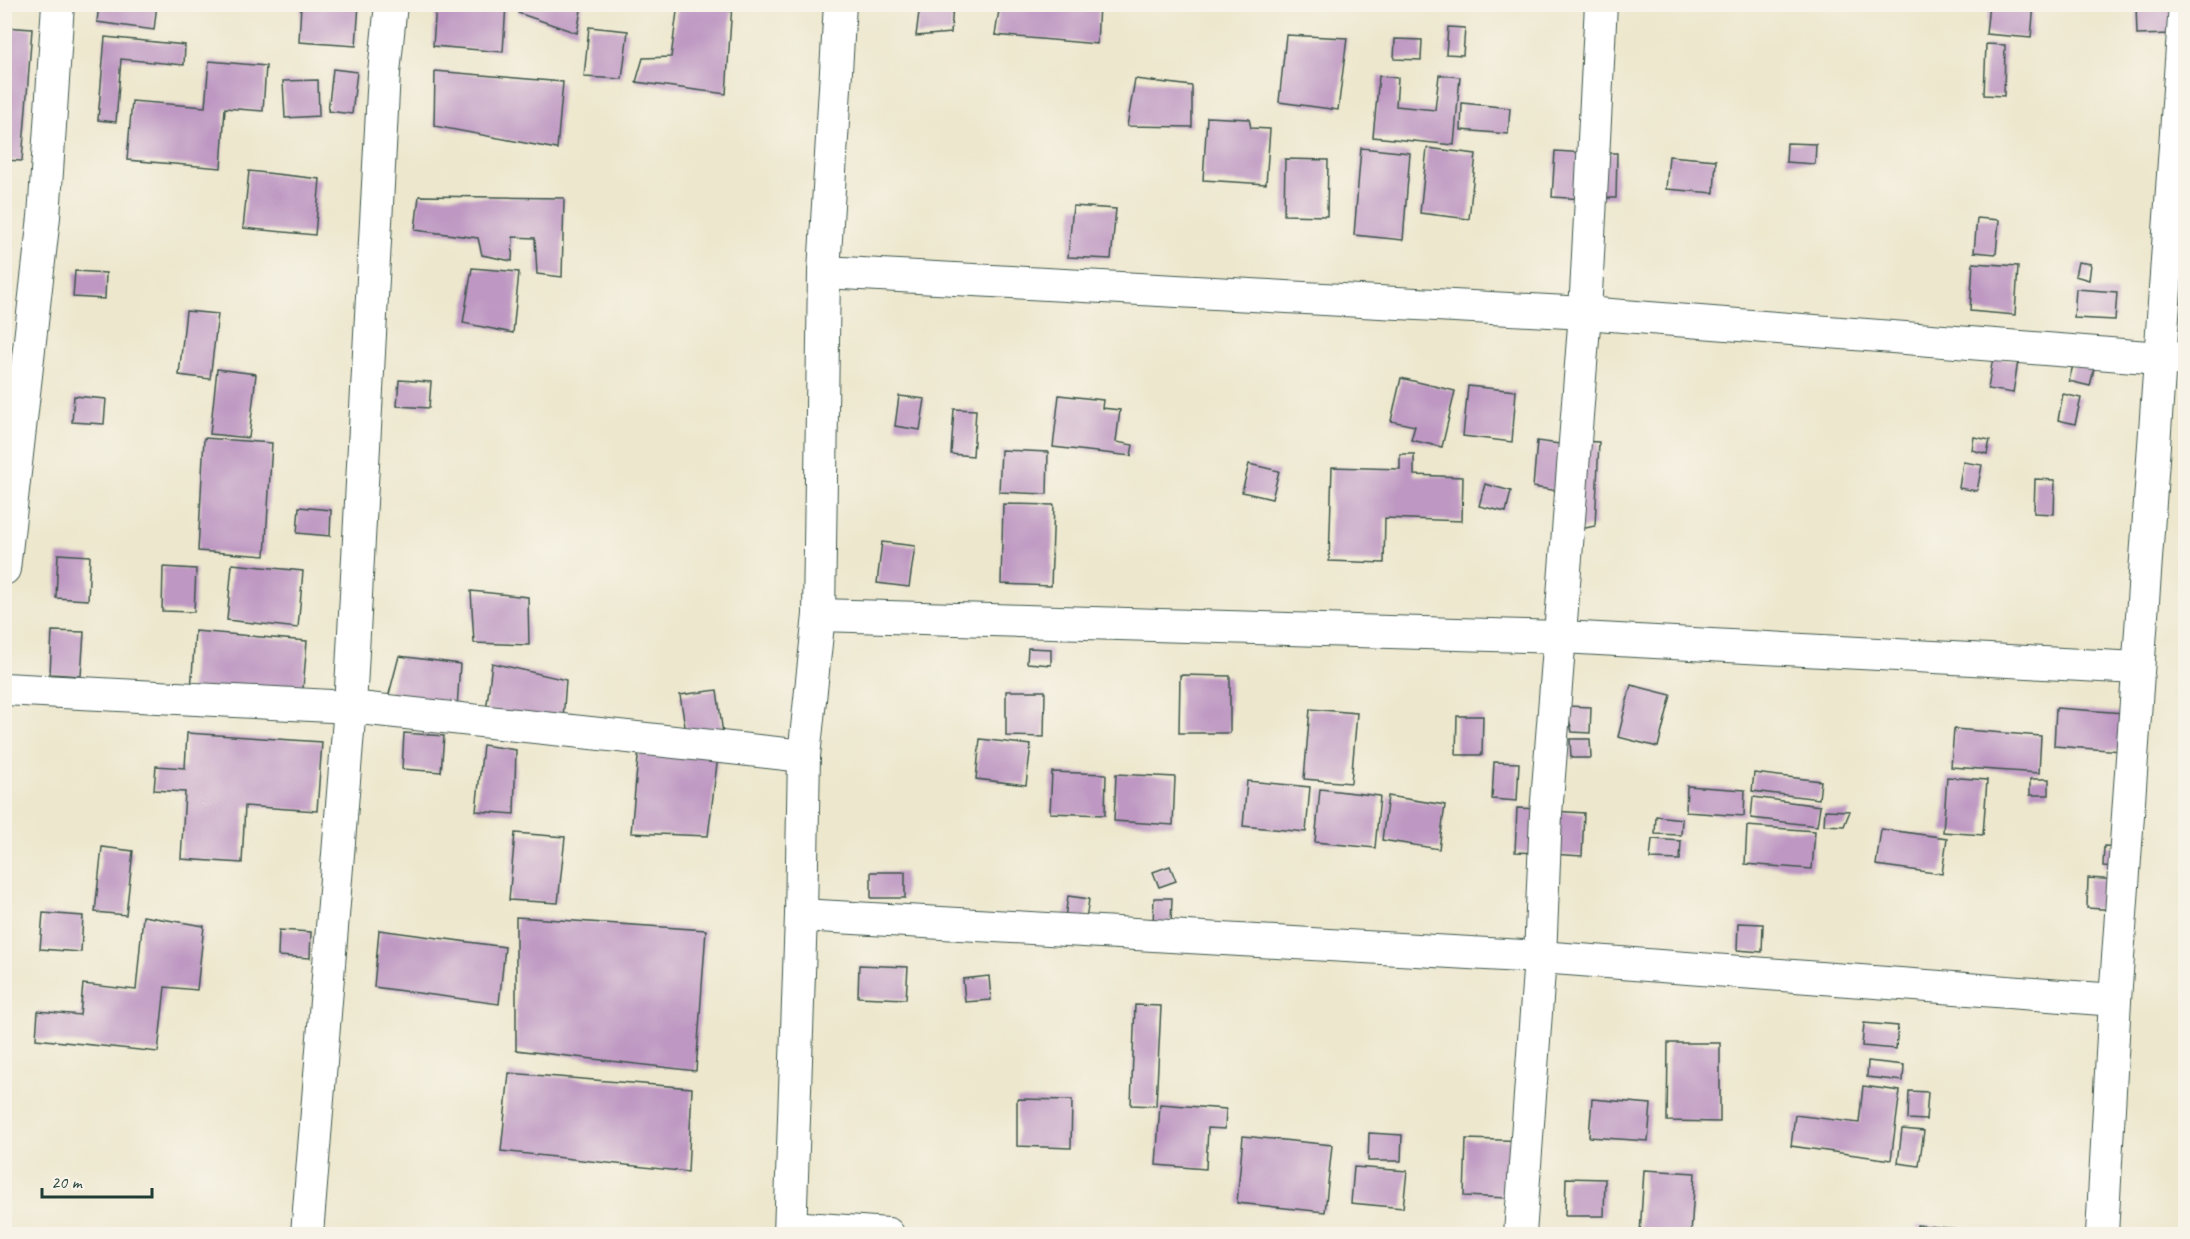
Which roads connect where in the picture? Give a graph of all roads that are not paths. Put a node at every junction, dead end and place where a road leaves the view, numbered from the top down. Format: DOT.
graph roads {
  1 [pos="58,4"];
  2 [pos="391,4"];
  3 [pos="840,4"];
  4 [pos="1601,4"];
  5 [pos="2185,4"];
  6 [pos="824,272"];
  7 [pos="1585,313"];
  8 [pos="2173,359"];
  9 [pos="4,569"];
  10 [pos="819,615"];
  11 [pos="1562,637"];
  12 [pos="2138,668"];
  13 [pos="4,689"];
  14 [pos="350,706"];
  15 [pos="804,756"];
  16 [pos="801,915"];
  17 [pos="1540,957"];
  18 [pos="2115,1000"];
  19 [pos="790,1231"];
  20 [pos="307,1234"];
  21 [pos="888,1234"];
  22 [pos="1520,1234"];
  23 [pos="2102,1234"];
  1 -- 9 [label="street"];
  2 -- 14 [label="street"];
  3 -- 6 [label="street"];
  4 -- 7 [label="street"];
  5 -- 8 [label="street"];
  6 -- 7 [label="street"];
  6 -- 10 [label="street"];
  7 -- 8 [label="street"];
  7 -- 11 [label="street"];
  8 -- 12 [label="street"];
  10 -- 11 [label="street"];
  10 -- 15 [label="street"];
  11 -- 12 [label="street"];
  11 -- 17 [label="street"];
  12 -- 18 [label="street"];
  13 -- 14 [label="street"];
  14 -- 15 [label="street"];
  14 -- 20 [label="street"];
  15 -- 16 [label="street"];
  16 -- 17 [label="street"];
  16 -- 19 [label="street"];
  17 -- 18 [label="street"];
  17 -- 22 [label="street"];
  18 -- 23 [label="street"];
  19 -- 21 [label="street"];
}
